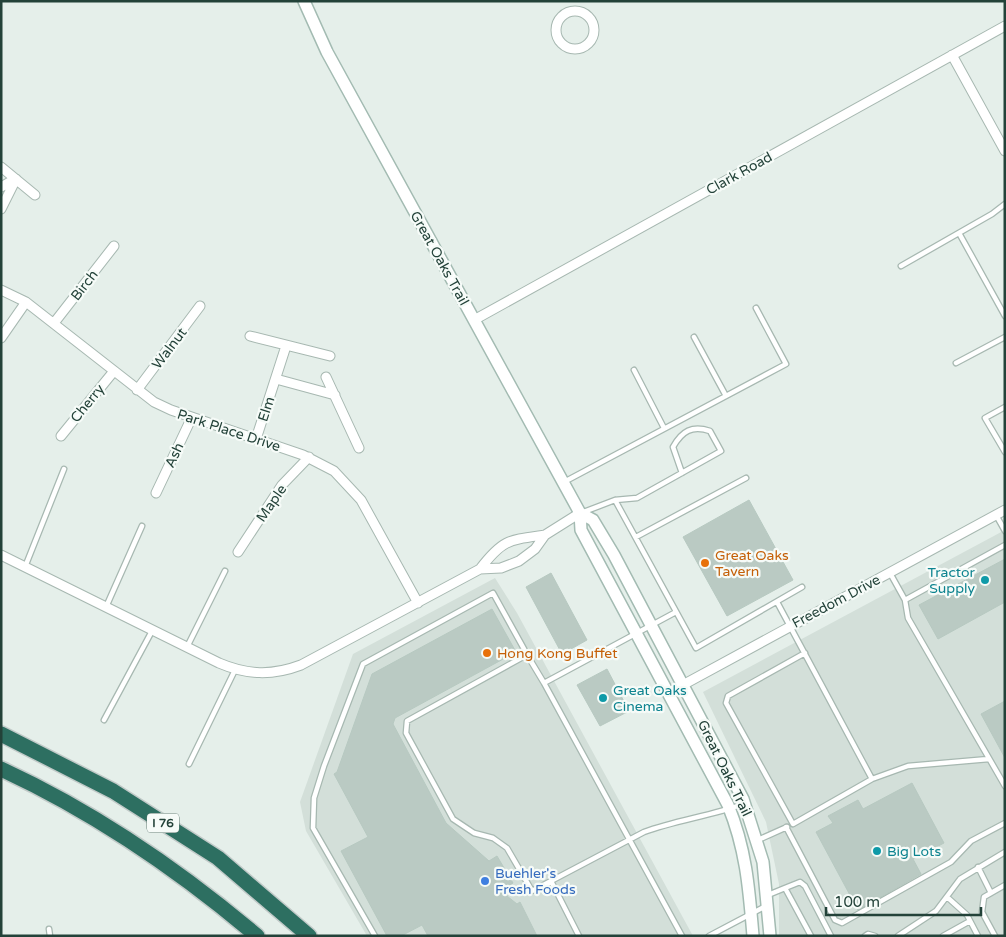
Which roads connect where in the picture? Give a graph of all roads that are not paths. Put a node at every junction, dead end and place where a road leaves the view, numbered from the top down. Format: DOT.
graph roads {
  1 [pos="304,1"];
  2 [pos="564,1"];
  3 [pos="569,11"];
  4 [pos="1005,26"];
  5 [pos="952,55"];
  6 [pos="1005,151"];
  7 [pos="1,167"];
  8 [pos="16,179"];
  9 [pos="1,187"];
  10 [pos="35,195"];
  11 [pos="1005,204"];
  12 [pos="1,209"];
  13 [pos="959,232"];
  14 [pos="114,246"];
  15 [pos="901,266"];
  16 [pos="1,290"];
  17 [pos="26,302"];
  18 [pos="200,306"];
  19 [pos="756,308"];
  20 [pos="1005,316"];
  21 [pos="474,320"];
  22 [pos="54,323"];
  23 [pos="250,336"];
  24 [pos="694,337"];
  25 [pos="1005,337"];
  26 [pos="1,338"];
  27 [pos="286,346"];
  28 [pos="330,356"];
  29 [pos="956,363"];
  30 [pos="634,370"];
  31 [pos="114,371"];
  32 [pos="326,377"];
  33 [pos="276,378"];
  34 [pos="138,390"];
  35 [pos="334,395"];
  36 [pos="726,396"];
  37 [pos="1005,406"];
  38 [pos="192,417"];
  39 [pos="664,428"];
  40 [pos="61,436"];
  41 [pos="256,439"];
  42 [pos="360,448"];
  43 [pos="1005,452"];
  44 [pos="309,457"];
  45 [pos="64,469"];
  46 [pos="682,473"];
  47 [pos="746,478"];
  48 [pos="563,482"];
  49 [pos="156,493"];
  50 [pos="615,500"];
  51 [pos="1000,512"];
  52 [pos="580,513"];
  53 [pos="142,526"];
  54 [pos="1005,530"];
  55 [pos="545,534"];
  56 [pos="636,537"];
  57 [pos="1005,545"];
  58 [pos="238,552"];
  59 [pos="1,555"];
  60 [pos="25,567"];
  61 [pos="480,569"];
  62 [pos="226,571"];
  63 [pos="890,572"];
  64 [pos="802,587"];
  65 [pos="905,600"];
  66 [pos="777,602"];
  67 [pos="418,603"];
  68 [pos="106,608"];
  69 [pos="676,612"];
  70 [pos="651,626"];
  71 [pos="790,626"];
  72 [pos="152,631"];
  73 [pos="636,634"];
  74 [pos="187,648"];
  75 [pos="805,653"];
  76 [pos="529,658"];
  77 [pos="235,670"];
  78 [pos="544,683"];
  79 [pos="682,685"];
  80 [pos="668,693"];
  81 [pos="104,720"];
  82 [pos="1,734"];
  83 [pos="990,759"];
  84 [pos="189,764"];
  85 [pos="1,769"];
  86 [pos="872,779"];
  87 [pos="1005,786"];
  88 [pos="745,803"];
  89 [pos="730,809"];
  90 [pos="1005,823"];
  91 [pos="793,824"];
  92 [pos="786,827"];
  93 [pos="628,840"];
  94 [pos="758,841"];
  95 [pos="1005,852"];
  96 [pos="978,867"];
  97 [pos="550,881"];
  98 [pos="1005,885"];
  99 [pos="785,888"];
  100 [pos="991,893"];
  101 [pos="947,897"];
  102 [pos="767,900"];
  103 [pos="751,914"];
  104 [pos="970,921"];
  105 [pos="49,929"];
  106 [pos="976,935"];
  107 [pos="50,936"];
  108 [pos="257,936"];
  109 [pos="310,936"];
  110 [pos="375,936"];
  111 [pos="579,936"];
  112 [pos="682,936"];
  113 [pos="709,936"];
  114 [pos="752,936"];
  115 [pos="770,936"];
  116 [pos="811,936"];
  117 [pos="831,936"];
  118 [pos="865,936"];
  119 [pos="875,936"];
  120 [pos="898,936"];
  121 [pos="943,936"];
  122 [pos="995,936"];
  1 -- 21 [label="street, Great Oaks Trail"];
  2 -- 3 [label="street"];
  3 -- 3 [label="street"];
  4 -- 5 [label="street, Clark Road"];
  5 -- 6 [label="street"];
  5 -- 21 [label="street, Clark Road"];
  7 -- 8 [label="street"];
  8 -- 9 [label="street"];
  8 -- 10 [label="street"];
  8 -- 12 [label="street"];
  11 -- 13 [label="lane"];
  13 -- 15 [label="lane"];
  13 -- 20 [label="lane"];
  14 -- 22 [label="street, Birch"];
  16 -- 17 [label="street, Park Place Drive"];
  17 -- 22 [label="street, Park Place Drive"];
  17 -- 26 [label="street"];
  18 -- 34 [label="street, Walnut"];
  19 -- 36 [label="lane"];
  21 -- 48 [label="street, Great Oaks Trail"];
  22 -- 31 [label="street, Park Place Drive"];
  23 -- 27 [label="street"];
  24 -- 36 [label="lane"];
  25 -- 29 [label="lane"];
  27 -- 28 [label="street"];
  27 -- 33 [label="street, Elm"];
  30 -- 39 [label="lane"];
  31 -- 34 [label="street, Park Place Drive"];
  31 -- 40 [label="street, Cherry"];
  32 -- 35 [label="street"];
  33 -- 35 [label="street, Elm"];
  33 -- 41 [label="street, Elm"];
  34 -- 38 [label="street, Park Place Drive"];
  35 -- 42 [label="street"];
  36 -- 39 [label="lane"];
  37 -- 43 [label="lane"];
  38 -- 41 [label="street, Park Place Drive"];
  38 -- 49 [label="street, Ash"];
  39 -- 48 [label="lane"];
  41 -- 44 [label="street, Park Place Drive"];
  44 -- 58 [label="street, Maple"];
  44 -- 67 [label="street, Park Place Drive"];
  45 -- 60 [label="lane"];
  46 -- 46 [label="lane"];
  46 -- 50 [label="lane"];
  47 -- 56 [label="lane"];
  48 -- 52 [label="street, Great Oaks Trail"];
  50 -- 52 [label="lane"];
  50 -- 56 [label="lane"];
  51 -- 54 [label="lane"];
  51 -- 63 [label="street, Freedom Drive"];
  52 -- 55 [label="street"];
  52 -- 70 [label="street, Great Oaks Trail"];
  52 -- 73 [label="street, Great Oaks Trail"];
  53 -- 68 [label="lane"];
  55 -- 61 [label="street"];
  55 -- 61 [label="street"];
  56 -- 69 [label="lane"];
  57 -- 65 [label="lane"];
  59 -- 60 [label="street"];
  60 -- 68 [label="street"];
  61 -- 67 [label="street"];
  62 -- 74 [label="lane"];
  63 -- 65 [label="lane"];
  63 -- 71 [label="street, Freedom Drive"];
  64 -- 66 [label="lane"];
  65 -- 83 [label="lane"];
  66 -- 69 [label="lane"];
  66 -- 71 [label="lane"];
  67 -- 77 [label="street"];
  68 -- 72 [label="street"];
  69 -- 70 [label="lane"];
  70 -- 73 [label="lane"];
  70 -- 79 [label="street, Great Oaks Trail"];
  71 -- 75 [label="lane"];
  71 -- 79 [label="street, Freedom Drive"];
  72 -- 74 [label="street"];
  72 -- 81 [label="lane"];
  73 -- 78 [label="lane"];
  73 -- 80 [label="street, Great Oaks Trail"];
  74 -- 77 [label="street"];
  75 -- 86 [label="lane"];
  75 -- 91 [label="lane"];
  76 -- 78 [label="lane"];
  76 -- 97 [label="lane"];
  76 -- 110 [label="lane"];
  77 -- 84 [label="lane"];
  78 -- 93 [label="lane"];
  79 -- 80 [label="street, Freedom Drive"];
  79 -- 88 [label="street, Great Oaks Trail"];
  80 -- 89 [label="street, Great Oaks Trail"];
  82 -- 109 [label="highway, I 76"];
  83 -- 86 [label="lane"];
  83 -- 87 [label="lane"];
  85 -- 108 [label="highway, I 76"];
  86 -- 91 [label="lane"];
  88 -- 89 [label="lane"];
  88 -- 94 [label="street, Great Oaks Trail"];
  89 -- 93 [label="lane"];
  89 -- 103 [label="street, Great Oaks Trail"];
  90 -- 92 [label="lane"];
  91 -- 92 [label="lane"];
  92 -- 94 [label="lane"];
  93 -- 97 [label="lane"];
  93 -- 112 [label="lane"];
  94 -- 102 [label="street, Great Oaks Trail"];
  95 -- 96 [label="lane"];
  96 -- 100 [label="lane"];
  96 -- 101 [label="lane"];
  97 -- 111 [label="lane"];
  98 -- 100 [label="lane"];
  99 -- 102 [label="lane"];
  99 -- 116 [label="lane"];
  99 -- 117 [label="lane"];
  100 -- 122 [label="lane"];
  101 -- 104 [label="lane"];
  101 -- 120 [label="lane"];
  102 -- 103 [label="lane"];
  102 -- 115 [label="street, Great Oaks Trail"];
  103 -- 113 [label="lane"];
  103 -- 114 [label="street, Great Oaks Trail"];
  104 -- 106 [label="lane"];
  104 -- 121 [label="lane"];
  105 -- 107 [label="lane"];
  118 -- 119 [label="lane"];
}
